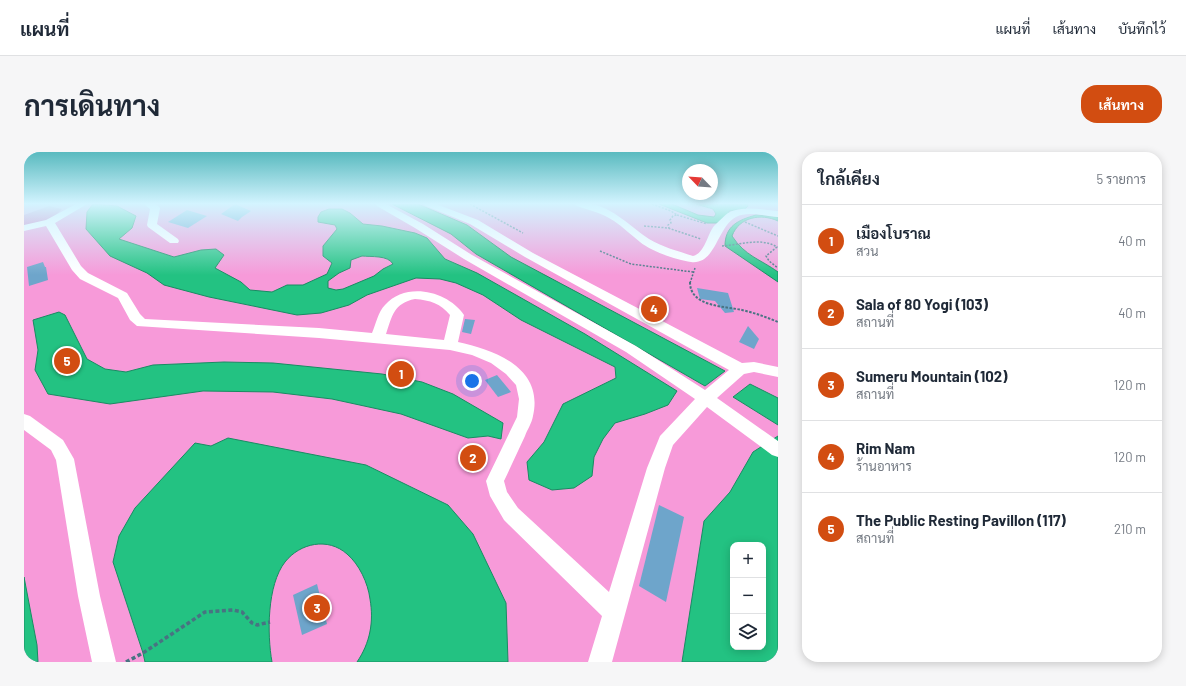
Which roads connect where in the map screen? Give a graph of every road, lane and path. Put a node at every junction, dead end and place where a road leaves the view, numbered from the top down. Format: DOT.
graph roads {
  1 [pos="52,228"];
  2 [pos="154,228"];
  3 [pos="422,228"];
  4 [pos="484,228"];
  5 [pos="513,228"];
  6 [pos="629,228"];
  7 [pos="639,228"];
  8 [pos="669,228"];
  9 [pos="719,228"];
  10 [pos="759,228"];
  11 [pos="634,232"];
  12 [pos="523,233"];
  13 [pos="778,236"];
  14 [pos="711,242"];
  15 [pos="181,243"];
  16 [pos="725,246"];
  17 [pos="600,251"];
  18 [pos="692,259"];
  19 [pos="778,268"];
  20 [pos="693,272"];
  21 [pos="778,322"];
  22 [pos="377,339"];
  23 [pos="450,345"];
  24 [pos="740,369"];
  25 [pos="778,372"];
  26 [pos="706,398"];
  27 [pos="24,421"];
  28 [pos="778,450"];
  29 [pos="613,611"];
  30 [pos="270,622"];
  31 [pos="104,662"];
  32 [pos="126,662"];
  33 [pos="600,662"];
  1 -- 22 [label="lane"];
  2 -- 15 [label="lane"];
  3 -- 26 [label="lane"];
  4 -- 24 [label="lane"];
  5 -- 12 [label="path"];
  6 -- 11 [label="lane"];
  7 -- 11 [label="path"];
  8 -- 14 [label="path"];
  9 -- 14 [label="lane"];
  10 -- 13 [label="path"];
  11 -- 18 [label="lane"];
  14 -- 18 [label="lane"];
  16 -- 19 [label="path"];
  17 -- 20 [label="path"];
  18 -- 20 [label="path"];
  20 -- 21 [label="path"];
  22 -- 23 [label="lane"];
  22 -- 23 [label="lane"];
  23 -- 29 [label="lane"];
  24 -- 25 [label="lane"];
  24 -- 26 [label="lane"];
  26 -- 28 [label="lane"];
  26 -- 29 [label="lane"];
  27 -- 31 [label="lane"];
  29 -- 33 [label="lane"];
  30 -- 32 [label="path"];
}
